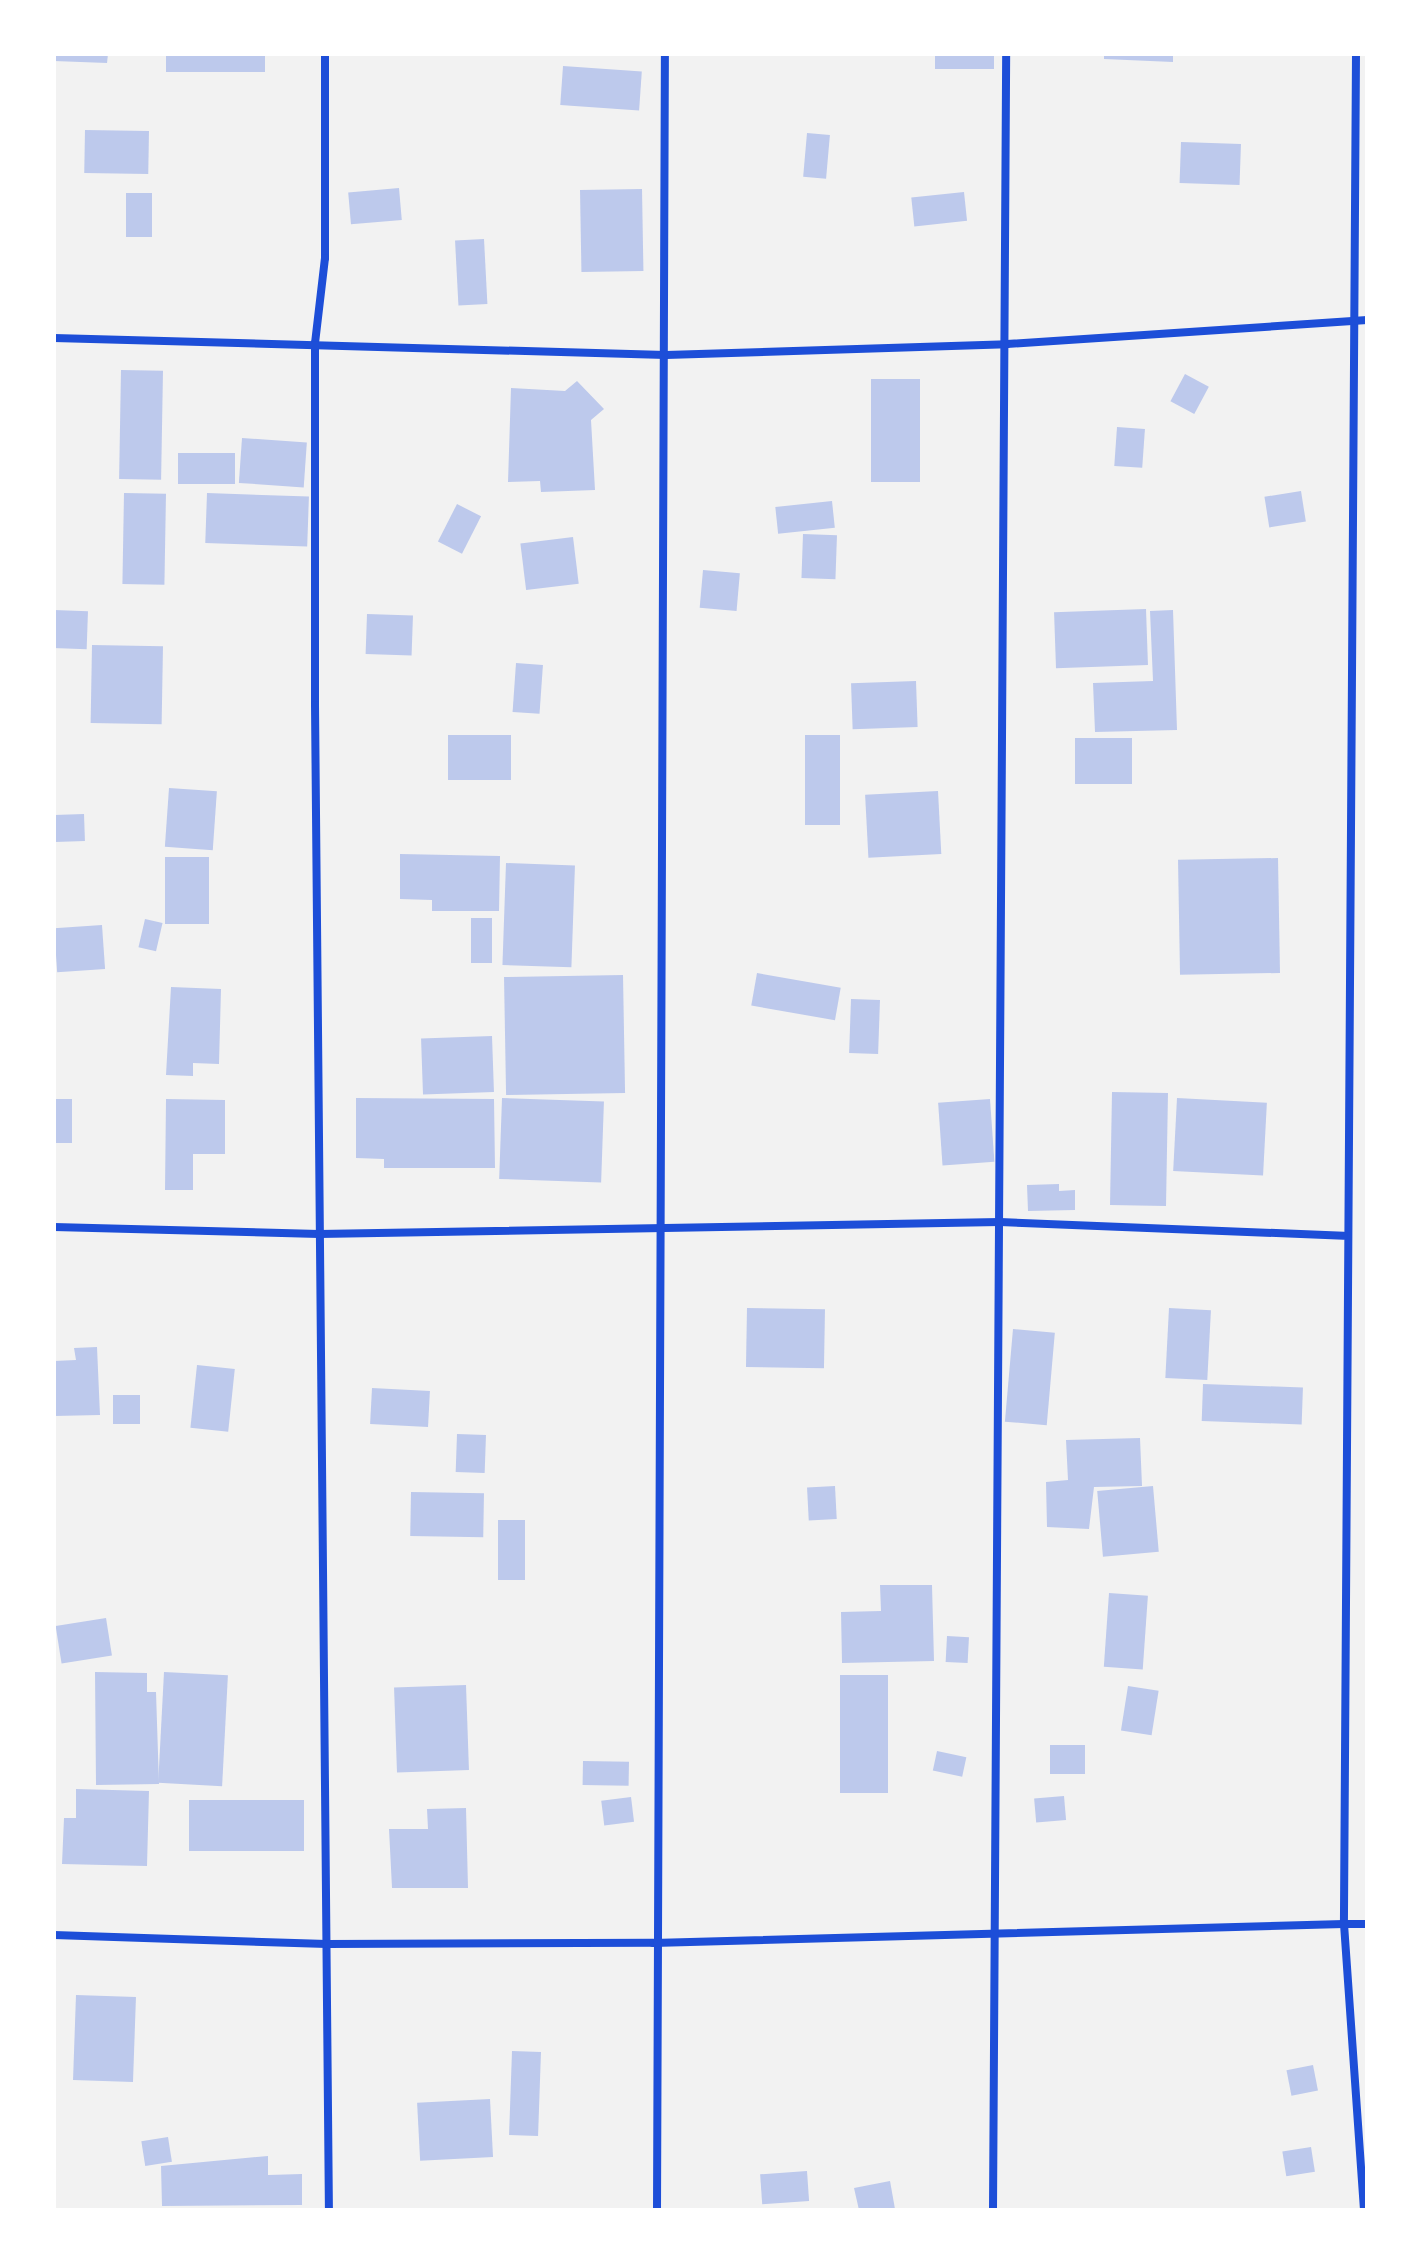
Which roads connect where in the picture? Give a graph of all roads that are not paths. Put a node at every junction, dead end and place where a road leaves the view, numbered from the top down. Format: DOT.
graph roads {
  1 [pos="325,54"];
  2 [pos="665,54"];
  3 [pos="1006,54"];
  4 [pos="1356,54"];
  5 [pos="1354,320"];
  6 [pos="1367,320"];
  7 [pos="54,338"];
  8 [pos="315,343"];
  9 [pos="1007,344"];
  10 [pos="666,355"];
  11 [pos="1000,1222"];
  12 [pos="659,1223"];
  13 [pos="54,1227"];
  14 [pos="319,1234"];
  15 [pos="1344,1236"];
  16 [pos="1344,1924"];
  17 [pos="1367,1924"];
  18 [pos="54,1935"];
  19 [pos="991,1937"];
  20 [pos="653,1943"];
  21 [pos="327,1944"];
  22 [pos="329,2210"];
  23 [pos="657,2210"];
  24 [pos="993,2210"];
  25 [pos="1364,2210"];
  1 -- 8 [label="street"];
  2 -- 10 [label="street"];
  3 -- 9 [label="street"];
  4 -- 5 [label="street"];
  5 -- 6 [label="street"];
  5 -- 9 [label="street"];
  5 -- 15 [label="street"];
  7 -- 8 [label="street"];
  8 -- 10 [label="street"];
  8 -- 14 [label="street"];
  9 -- 10 [label="street"];
  9 -- 11 [label="street"];
  10 -- 12 [label="street"];
  11 -- 12 [label="street"];
  11 -- 15 [label="street"];
  11 -- 19 [label="street"];
  12 -- 14 [label="street"];
  12 -- 20 [label="street"];
  13 -- 14 [label="street"];
  14 -- 21 [label="street"];
  15 -- 16 [label="street"];
  16 -- 17 [label="street"];
  16 -- 19 [label="street"];
  16 -- 25 [label="street"];
  18 -- 21 [label="street"];
  19 -- 20 [label="street"];
  19 -- 24 [label="street"];
  20 -- 21 [label="street"];
  20 -- 23 [label="street"];
  21 -- 22 [label="street"];
}
